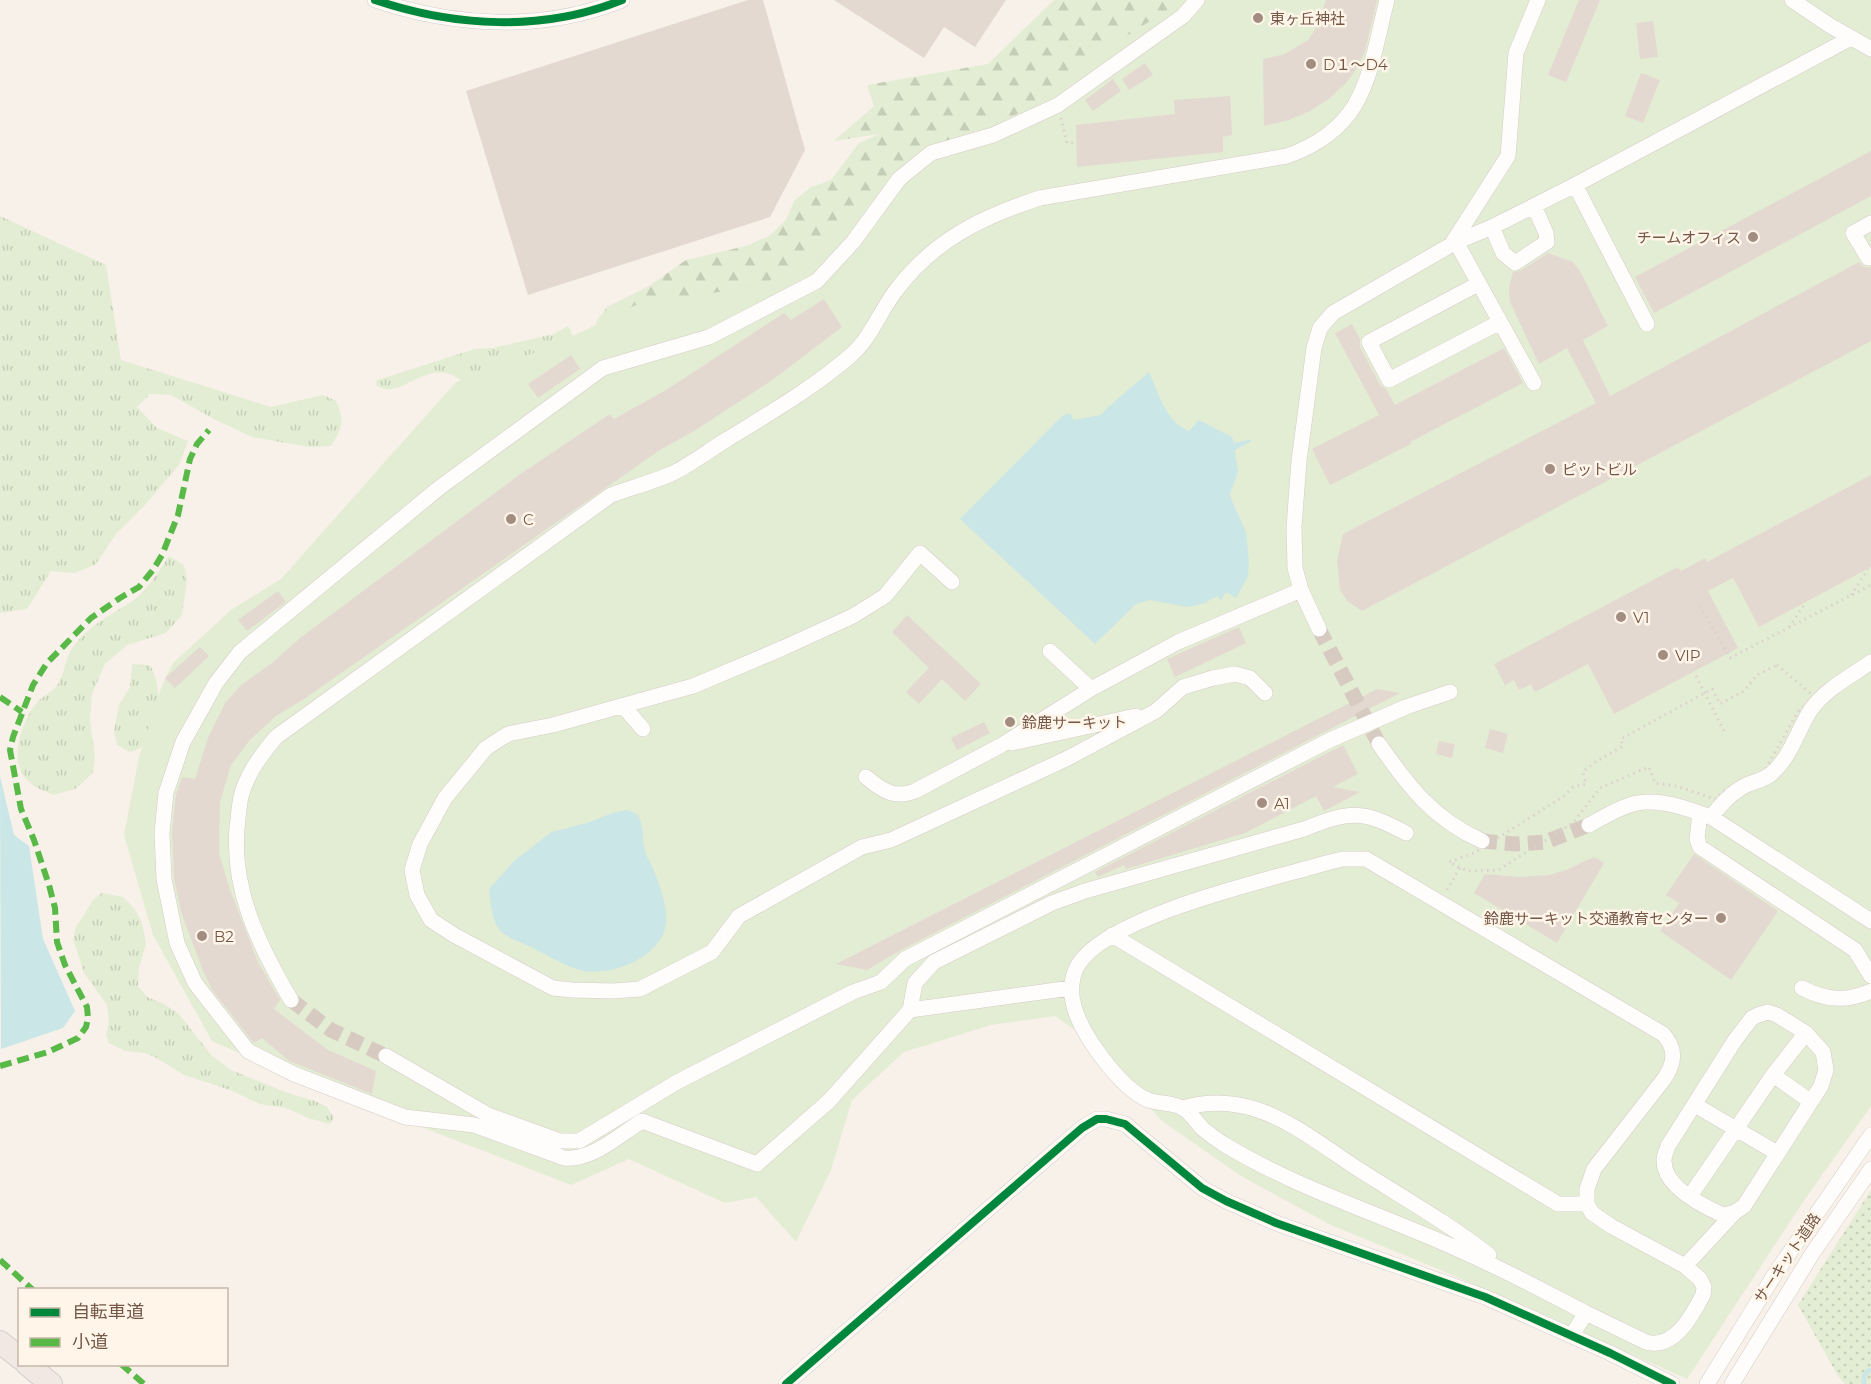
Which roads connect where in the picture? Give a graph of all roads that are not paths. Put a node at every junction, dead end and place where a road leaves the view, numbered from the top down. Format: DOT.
graph roads {
  1 [pos="375,0"];
  2 [pos="622,0"];
  3 [pos="1197,0"];
  4 [pos="1387,0"];
  5 [pos="1538,0"];
  6 [pos="1792,0"];
  7 [pos="1851,38"];
  8 [pos="1871,49"];
  9 [pos="1575,185"];
  10 [pos="1534,206"];
  11 [pos="1871,223"];
  12 [pos="1492,227"];
  13 [pos="1454,244"];
  14 [pos="1868,258"];
  15 [pos="1478,284"];
  16 [pos="1500,321"];
  17 [pos="1647,324"];
  18 [pos="1534,383"];
  19 [pos="952,582"];
  20 [pos="1301,590"];
  21 [pos="1319,629"];
  22 [pos="1050,651"];
  23 [pos="1871,662"];
  24 [pos="1091,689"];
  25 [pos="1450,692"];
  26 [pos="1265,693"];
  27 [pos="623,706"];
  28 [pos="1156,711"];
  29 [pos="643,729"];
  30 [pos="1379,744"];
  31 [pos="1000,746"];
  32 [pos="866,777"];
  33 [pos="1706,815"];
  34 [pos="1589,825"];
  35 [pos="1406,833"];
  36 [pos="1482,841"];
  37 [pos="1871,921"];
  38 [pos="1112,935"];
  39 [pos="1871,976"];
  40 [pos="1071,988"];
  41 [pos="1802,988"];
  42 [pos="1871,991"];
  43 [pos="291,1000"];
  44 [pos="910,1010"];
  45 [pos="1806,1033"];
  46 [pos="386,1056"];
  47 [pos="1773,1075"];
  48 [pos="1810,1101"];
  49 [pos="1695,1105"];
  50 [pos="1183,1108"];
  51 [pos="1736,1130"];
  52 [pos="1871,1135"];
  53 [pos="1777,1153"];
  54 [pos="1871,1169"];
  55 [pos="1690,1196"];
  56 [pos="1587,1204"];
  57 [pos="1735,1212"];
  58 [pos="1499,1266"];
  59 [pos="1685,1266"];
  60 [pos="1586,1313"];
  61 [pos="1572,1335"];
  62 [pos="0,1342"];
  63 [pos="18,1356"];
  64 [pos="28,1366"];
  65 [pos="51,1384"];
  66 [pos="786,1384"];
  67 [pos="1672,1384"];
  68 [pos="1707,1384"];
  69 [pos="1732,1384"];
  1 -- 2 [label="street"];
  3 -- 44 [label="street"];
  4 -- 43 [label="street"];
  5 -- 13 [label="street"];
  6 -- 7 [label="street"];
  7 -- 8 [label="street"];
  7 -- 9 [label="street"];
  9 -- 10 [label="street"];
  9 -- 17 [label="street"];
  10 -- 12 [label="street"];
  10 -- 12 [label="street"];
  11 -- 14 [label="street"];
  12 -- 13 [label="street"];
  13 -- 15 [label="street"];
  13 -- 20 [label="street"];
  15 -- 16 [label="street"];
  15 -- 16 [label="street"];
  16 -- 18 [label="street"];
  19 -- 27 [label="street"];
  20 -- 21 [label="street"];
  20 -- 24 [label="street"];
  22 -- 24 [label="street"];
  23 -- 33 [label="street"];
  24 -- 31 [label="street"];
  25 -- 46 [label="street"];
  26 -- 28 [label="street"];
  27 -- 28 [label="street"];
  27 -- 29 [label="street"];
  28 -- 31 [label="street"];
  30 -- 36 [label="street"];
  31 -- 32 [label="street"];
  33 -- 34 [label="street"];
  33 -- 37 [label="street"];
  33 -- 39 [label="street"];
  35 -- 44 [label="street"];
  38 -- 40 [label="street"];
  38 -- 56 [label="street"];
  38 -- 56 [label="street"];
  40 -- 44 [label="street"];
  40 -- 50 [label="street"];
  41 -- 42 [label="street"];
  45 -- 47 [label="street"];
  45 -- 48 [label="street"];
  45 -- 49 [label="street"];
  47 -- 48 [label="street"];
  47 -- 51 [label="street"];
  48 -- 53 [label="street"];
  49 -- 51 [label="street"];
  49 -- 55 [label="street"];
  50 -- 58 [label="street"];
  50 -- 58 [label="street"];
  51 -- 53 [label="street"];
  51 -- 55 [label="street"];
  52 -- 68 [label="street, サーキット道路"];
  53 -- 57 [label="street"];
  54 -- 69 [label="street, サーキット道路"];
  55 -- 57 [label="street"];
  56 -- 59 [label="street"];
  57 -- 59 [label="street"];
  58 -- 60 [label="street"];
  59 -- 60 [label="street"];
  60 -- 61 [label="street"];
  61 -- 66 [label="street"];
  61 -- 67 [label="street"];
  62 -- 63 [label="highway"];
  64 -- 65 [label="highway"];
}
